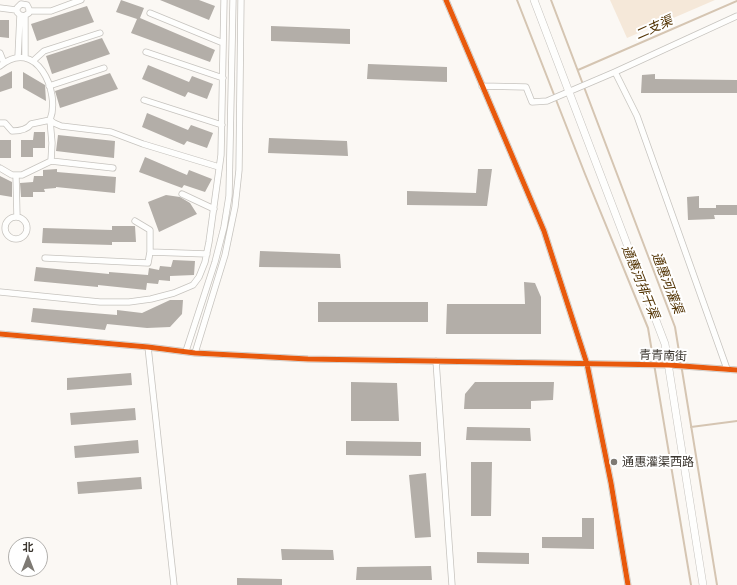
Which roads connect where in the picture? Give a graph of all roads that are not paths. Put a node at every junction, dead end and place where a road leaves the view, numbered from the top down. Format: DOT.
graph roads {
  1 [pos="82,0"];
  2 [pos="223,0"];
  3 [pos="233,0"];
  4 [pos="241,0"];
  5 [pos="446,0"];
  6 [pos="534,0"];
  7 [pos="23,2"];
  8 [pos="0,8"];
  9 [pos="23,13"];
  10 [pos="150,13"];
  11 [pos="737,16"];
  12 [pos="100,33"];
  13 [pos="223,43"];
  14 [pos="146,52"];
  15 [pos="0,53"];
  16 [pos="18,57"];
  17 [pos="25,57"];
  18 [pos="33,61"];
  19 [pos="2,64"];
  20 [pos="104,68"];
  21 [pos="615,72"];
  22 [pos="223,78"];
  23 [pos="49,86"];
  24 [pos="482,86"];
  25 [pos="568,92"];
  26 [pos="144,100"];
  27 [pos="50,120"];
  28 [pos="0,122"];
  29 [pos="222,124"];
  30 [pos="51,161"];
  31 [pos="219,167"];
  32 [pos="0,168"];
  33 [pos="113,168"];
  34 [pos="16,175"];
  35 [pos="182,194"];
  36 [pos="214,209"];
  37 [pos="17,217"];
  38 [pos="135,221"];
  39 [pos="150,252"];
  40 [pos="207,254"];
  41 [pos="45,258"];
  42 [pos="0,292"];
  43 [pos="0,334"];
  44 [pos="148,347"];
  45 [pos="186,351"];
  46 [pos="195,352"];
  47 [pos="436,361"];
  48 [pos="587,364"];
  49 [pos="669,365"];
  50 [pos="727,369"];
  51 [pos="737,370"];
  52 [pos="174,585"];
  53 [pos="452,585"];
  54 [pos="628,585"];
  55 [pos="703,585"];
  1 -- 9 [label="street"];
  2 -- 13 [label="street"];
  3 -- 45 [label="street"];
  4 -- 46 [label="street"];
  5 -- 24 [label="street"];
  6 -- 25 [label="street"];
  7 -- 9 [label="street"];
  7 -- 9 [label="street"];
  8 -- 9 [label="street"];
  9 -- 16 [label="street"];
  9 -- 17 [label="street"];
  10 -- 13 [label="street"];
  11 -- 21 [label="street"];
  12 -- 18 [label="street"];
  13 -- 22 [label="street"];
  14 -- 22 [label="street"];
  15 -- 19 [label="street"];
  16 -- 17 [label="street"];
  16 -- 19 [label="street"];
  17 -- 18 [label="street"];
  18 -- 23 [label="street"];
  20 -- 23 [label="street"];
  21 -- 25 [label="street"];
  21 -- 50 [label="street"];
  22 -- 29 [label="street"];
  23 -- 27 [label="street"];
  24 -- 25 [label="street"];
  24 -- 48 [label="street"];
  25 -- 49 [label="street"];
  26 -- 29 [label="street"];
  27 -- 28 [label="street"];
  27 -- 30 [label="street"];
  27 -- 31 [label="street"];
  29 -- 31 [label="street"];
  30 -- 33 [label="street"];
  30 -- 34 [label="street"];
  31 -- 36 [label="street"];
  32 -- 34 [label="street"];
  34 -- 37 [label="street"];
  35 -- 36 [label="street"];
  36 -- 40 [label="street"];
  38 -- 39 [label="street"];
  39 -- 40 [label="street"];
  39 -- 41 [label="street"];
  40 -- 42 [label="street"];
  43 -- 44 [label="street, 青青南街"];
  44 -- 45 [label="street, 青青南街"];
  44 -- 52 [label="street"];
  45 -- 46 [label="street, 青青南街"];
  46 -- 47 [label="street, 青青南街"];
  47 -- 48 [label="street, 青青南街"];
  47 -- 53 [label="street"];
  48 -- 49 [label="street, 青青南街"];
  48 -- 54 [label="street"];
  49 -- 50 [label="street, 青青南街"];
  49 -- 55 [label="street"];
  50 -- 51 [label="street, 青青南街"];
}
